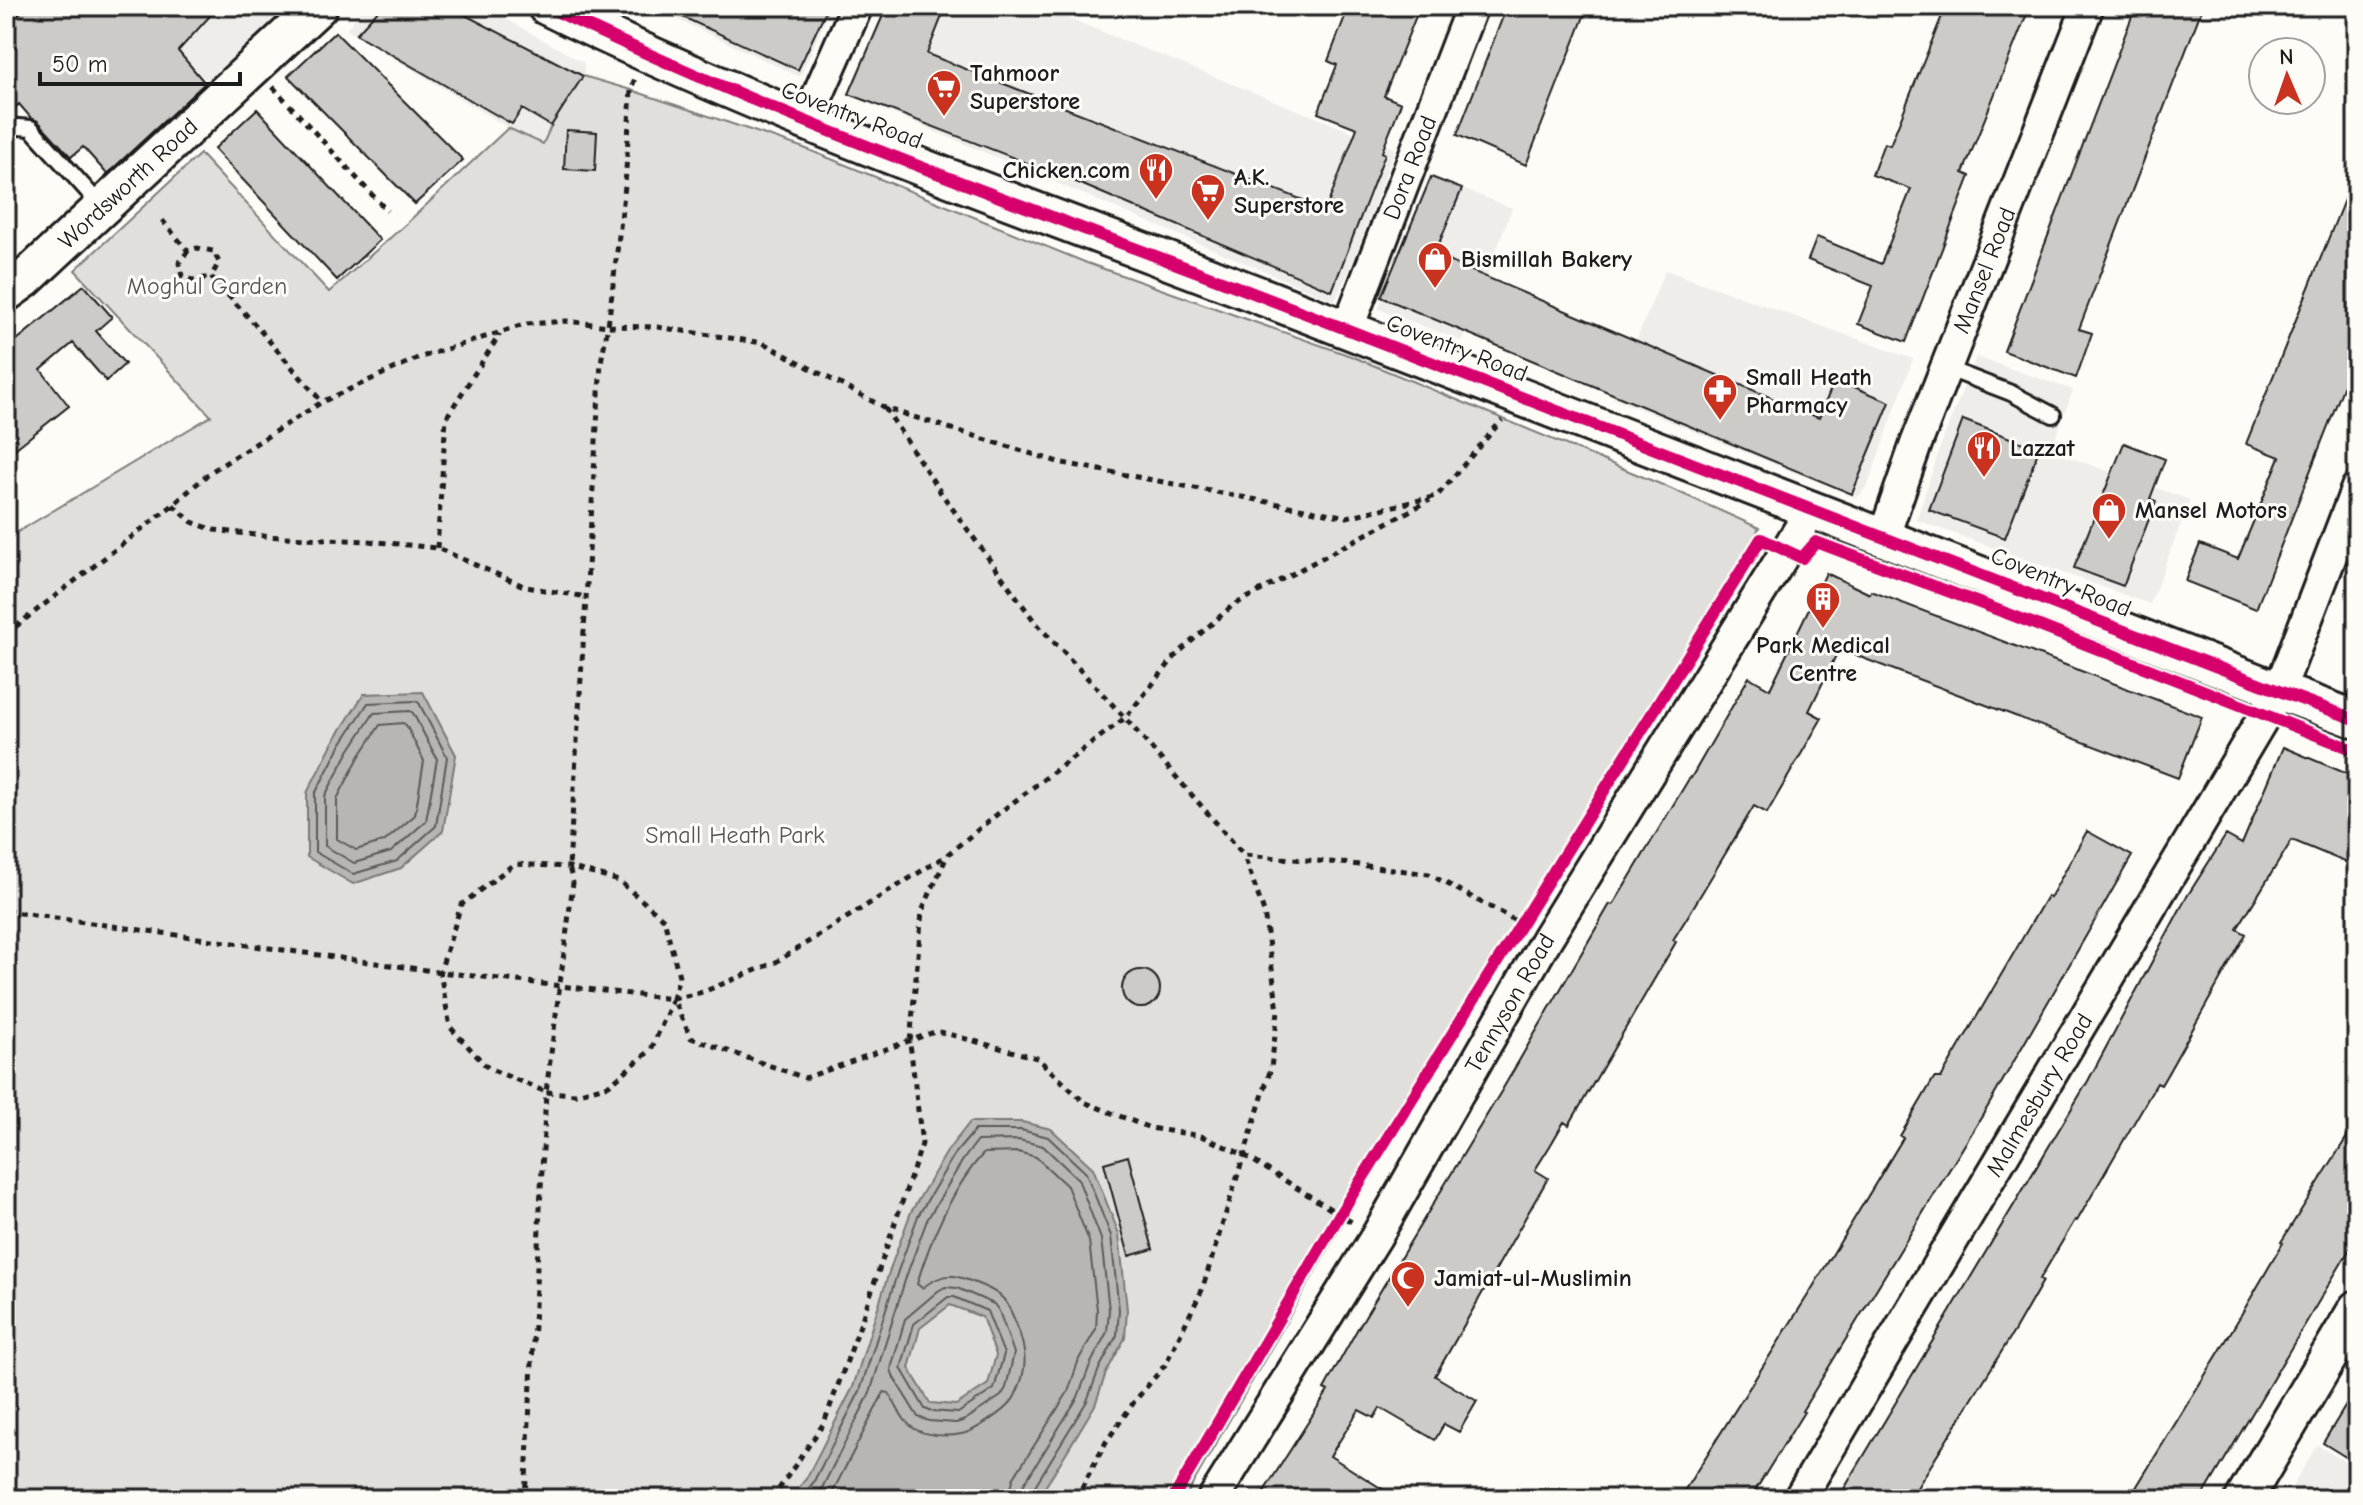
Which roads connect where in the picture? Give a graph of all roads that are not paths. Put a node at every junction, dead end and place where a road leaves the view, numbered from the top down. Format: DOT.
graph roads {
  1 [pos="319,6"];
  2 [pos="546,6"];
  3 [pos="857,6"];
  4 [pos="1472,6"];
  5 [pos="2088,6"];
  6 [pos="806,122"];
  7 [pos="6,126"];
  8 [pos="103,207"];
  9 [pos="12,280"];
  10 [pos="1347,330"];
  11 [pos="1946,368"];
  12 [pos="2053,415"];
  13 [pos="2357,488"];
  14 [pos="1812,509"];
  15 [pos="1884,536"];
  16 [pos="2279,691"];
  17 [pos="2357,720"];
  18 [pos="2357,1309"];
  19 [pos="1213,1499"];
  20 [pos="1799,1499"];
  21 [pos="2244,1499"];
  1 -- 8 [label="street, Wordsworth Road"];
  2 -- 6 [label="street, Coventry Road"];
  3 -- 6 [label="street"];
  4 -- 10 [label="street, Dora Road"];
  5 -- 11 [label="street, Mansel Road"];
  6 -- 10 [label="street, Coventry Road"];
  7 -- 8 [label="lane"];
  8 -- 9 [label="street, Wordsworth Road"];
  10 -- 14 [label="street, Coventry Road"];
  11 -- 12 [label="lane"];
  11 -- 15 [label="street, Mansel Road"];
  13 -- 16 [label="street, Malmesbury Road"];
  14 -- 15 [label="street, Coventry Road"];
  14 -- 19 [label="street, Tennyson Road"];
  15 -- 16 [label="street, Coventry Road"];
  16 -- 17 [label="street, Coventry Road"];
  16 -- 20 [label="street, Malmesbury Road"];
  18 -- 21 [label="street"];
}
